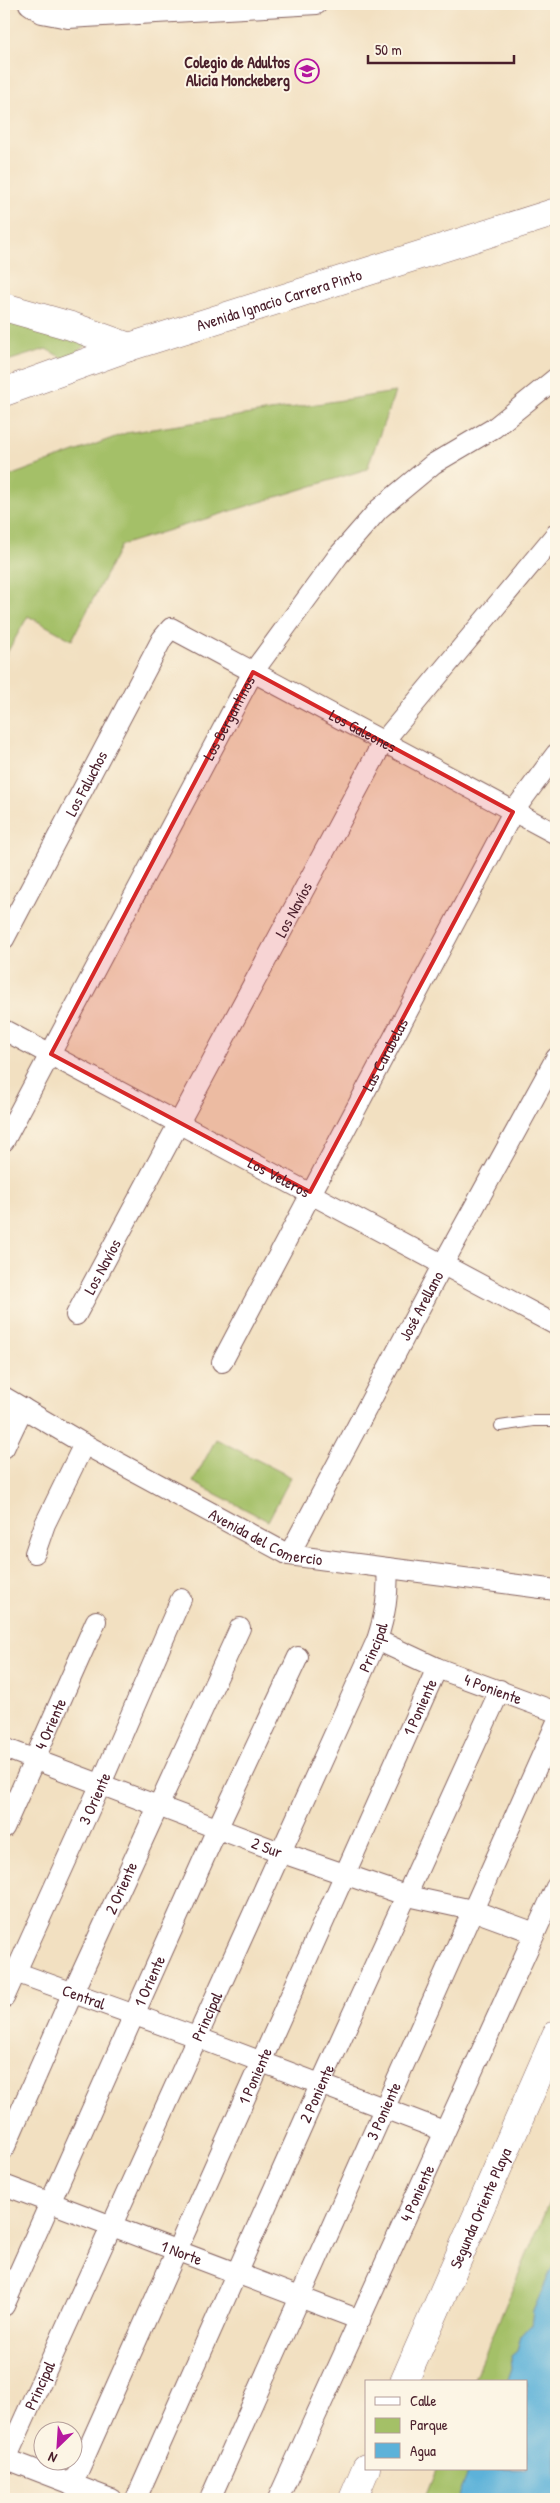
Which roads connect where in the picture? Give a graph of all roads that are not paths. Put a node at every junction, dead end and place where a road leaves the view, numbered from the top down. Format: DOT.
graph roads {
  1 [pos="29,4"];
  2 [pos="317,4"];
  3 [pos="73,11"];
  4 [pos="556,212"];
  5 [pos="4,307"];
  6 [pos="129,347"];
  7 [pos="556,378"];
  8 [pos="4,392"];
  9 [pos="556,534"];
  10 [pos="171,628"];
  11 [pos="253,672"];
  12 [pos="383,742"];
  13 [pos="556,754"];
  14 [pos="513,812"];
  15 [pos="556,834"];
  16 [pos="4,939"];
  17 [pos="4,1030"];
  18 [pos="51,1054"];
  19 [pos="556,1058"];
  20 [pos="178,1122"];
  21 [pos="4,1141"];
  22 [pos="310,1192"];
  23 [pos="443,1264"];
  24 [pos="76,1315"];
  25 [pos="556,1325"];
  26 [pos="222,1362"];
  27 [pos="4,1397"];
  28 [pos="23,1408"];
  29 [pos="556,1421"];
  30 [pos="500,1426"];
  31 [pos="84,1444"];
  32 [pos="4,1448"];
  33 [pos="35,1553"];
  34 [pos="288,1556"];
  35 [pos="387,1568"];
  36 [pos="556,1590"];
  37 [pos="181,1599"];
  38 [pos="96,1621"];
  39 [pos="240,1628"];
  40 [pos="377,1640"];
  41 [pos="298,1657"];
  42 [pos="437,1668"];
  43 [pos="500,1690"];
  44 [pos="556,1712"];
  45 [pos="556,1724"];
  46 [pos="4,1748"];
  47 [pos="33,1761"];
  48 [pos="100,1786"];
  49 [pos="158,1806"];
  50 [pos="4,1828"];
  51 [pos="217,1829"];
  52 [pos="280,1852"];
  53 [pos="344,1874"];
  54 [pos="556,1887"];
  55 [pos="408,1896"];
  56 [pos="472,1910"];
  57 [pos="535,1933"];
  58 [pos="10,1970"];
  59 [pos="73,1992"];
  60 [pos="4,1998"];
  61 [pos="135,2014"];
  62 [pos="196,2037"];
  63 [pos="553,2046"];
  64 [pos="262,2061"];
  65 [pos="321,2083"];
  66 [pos="385,2107"];
  67 [pos="444,2131"];
  68 [pos="4,2149"];
  69 [pos="4,2185"];
  70 [pos="50,2202"];
  71 [pos="112,2225"];
  72 [pos="176,2250"];
  73 [pos="237,2272"];
  74 [pos="299,2297"];
  75 [pos="4,2306"];
  76 [pos="360,2320"];
  77 [pos="405,2380"];
  78 [pos="5,2459"];
  79 [pos="365,2470"];
  80 [pos="72,2485"];
  81 [pos="111,2499"];
  82 [pos="136,2499"];
  83 [pos="210,2499"];
  84 [pos="278,2499"];
  85 [pos="353,2499"];
  1 -- 3 [label="street"];
  2 -- 3 [label="street"];
  4 -- 6 [label="main road, Avenida Ignacio Carrera Pinto"];
  5 -- 6 [label="main road"];
  6 -- 8 [label="main road, Avenida Ignacio Carrera Pinto"];
  7 -- 11 [label="street, Los Bergantinos"];
  9 -- 12 [label="street, Los Navíos"];
  10 -- 11 [label="street, Los Galeones"];
  10 -- 16 [label="street, Los Faluchos"];
  11 -- 12 [label="street, Los Galeones"];
  11 -- 18 [label="street, Los Bergantinos"];
  12 -- 14 [label="street, Los Galeones"];
  12 -- 20 [label="street, Los Navíos"];
  13 -- 14 [label="street, Las Carabelas"];
  14 -- 15 [label="street, Los Galeones"];
  14 -- 22 [label="street, Las Carabelas"];
  17 -- 18 [label="street, Los Veleros"];
  18 -- 20 [label="street, Los Veleros"];
  18 -- 21 [label="street, Los Bergantinos"];
  19 -- 23 [label="street, José Arellano"];
  20 -- 22 [label="street, Los Veleros"];
  20 -- 24 [label="street, Los Navíos"];
  22 -- 23 [label="street, Los Veleros"];
  22 -- 26 [label="street, Las Carabelas"];
  23 -- 25 [label="street, Los Veleros"];
  23 -- 34 [label="street, José Arellano"];
  27 -- 28 [label="street, Avenida del Comercio"];
  28 -- 31 [label="street, Avenida del Comercio"];
  28 -- 32 [label="street"];
  29 -- 30 [label="lane"];
  31 -- 33 [label="street"];
  31 -- 34 [label="street, Avenida del Comercio"];
  34 -- 35 [label="street, Avenida del Comercio"];
  35 -- 36 [label="street, Avenida del Comercio"];
  35 -- 40 [label="street, Principal"];
  37 -- 48 [label="street, 3 Oriente"];
  38 -- 47 [label="street, 4 Oriente"];
  39 -- 49 [label="street, 2 Oriente"];
  40 -- 42 [label="street, 4 Poniente"];
  40 -- 52 [label="street, Principal"];
  41 -- 51 [label="street, 1 Oriente"];
  42 -- 43 [label="street, 4 Poniente"];
  42 -- 53 [label="street, 1 Poniente"];
  43 -- 44 [label="street, 4 Poniente"];
  43 -- 55 [label="street, 2 Poniente"];
  45 -- 56 [label="street, 3 Poniente"];
  46 -- 47 [label="street, 2 Sur"];
  47 -- 48 [label="street, 2 Sur"];
  47 -- 50 [label="street, 4 Oriente"];
  48 -- 49 [label="street, 2 Sur"];
  48 -- 58 [label="street, 3 Oriente"];
  49 -- 51 [label="street, 2 Sur"];
  49 -- 59 [label="street, 2 Oriente"];
  51 -- 52 [label="street, 2 Sur"];
  51 -- 61 [label="street, 1 Oriente"];
  52 -- 53 [label="street, 2 Sur"];
  52 -- 62 [label="street, Principal"];
  53 -- 55 [label="street, 2 Sur"];
  53 -- 64 [label="street, 1 Poniente"];
  54 -- 57 [label="street, 4 Poniente"];
  55 -- 56 [label="street, 2 Sur"];
  55 -- 65 [label="street, 2 Poniente"];
  56 -- 57 [label="street, 2 Sur"];
  56 -- 66 [label="street, 3 Poniente"];
  57 -- 67 [label="street, 4 Poniente"];
  58 -- 59 [label="street, Central"];
  58 -- 60 [label="street, 3 Oriente"];
  59 -- 61 [label="street, Central"];
  59 -- 68 [label="street, 2 Oriente"];
  61 -- 62 [label="street, Central"];
  61 -- 70 [label="street, 1 Oriente"];
  62 -- 64 [label="street, Central"];
  62 -- 71 [label="street, Principal"];
  63 -- 77 [label="main road, Segunda Oriente Playa"];
  64 -- 65 [label="street, Central"];
  64 -- 72 [label="street, 1 Poniente"];
  65 -- 66 [label="street, Central"];
  65 -- 73 [label="street, 2 Poniente"];
  66 -- 67 [label="street, Central"];
  66 -- 74 [label="street, 3 Poniente"];
  67 -- 76 [label="street, 4 Poniente"];
  69 -- 70 [label="street, 1 Norte"];
  70 -- 71 [label="street, 1 Norte"];
  70 -- 75 [label="street, 1 Oriente"];
  71 -- 72 [label="street, 1 Norte"];
  71 -- 78 [label="street, Principal"];
  72 -- 73 [label="street, 1 Norte"];
  72 -- 80 [label="street, 1 Poniente"];
  73 -- 74 [label="street, 1 Norte"];
  73 -- 82 [label="street, 2 Poniente"];
  74 -- 76 [label="street, 1 Norte"];
  74 -- 83 [label="street, 3 Poniente"];
  76 -- 84 [label="street, 4 Poniente"];
  78 -- 80 [label="street"];
  79 -- 85 [label="main road"];
  80 -- 81 [label="street"];
}
